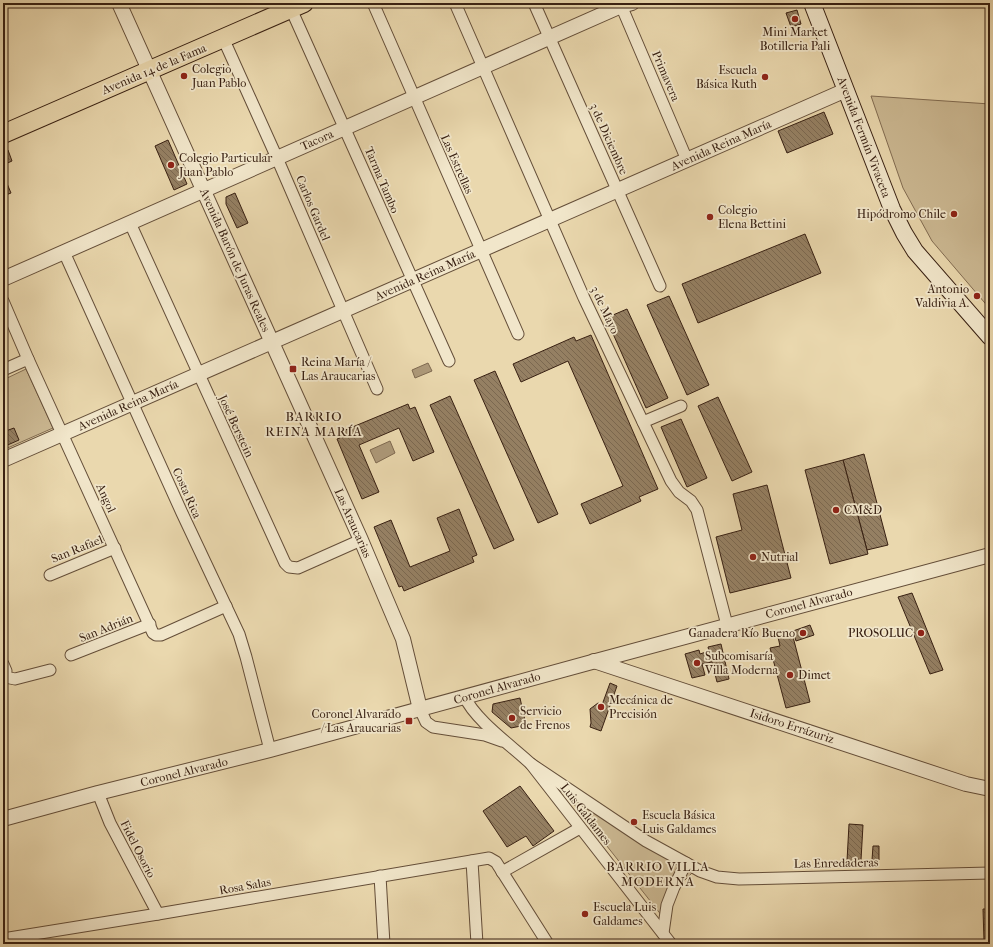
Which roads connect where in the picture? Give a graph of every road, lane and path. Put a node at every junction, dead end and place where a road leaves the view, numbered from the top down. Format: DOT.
graph roads {
  1 [pos="119,3"];
  2 [pos="372,3"];
  3 [pos="455,3"];
  4 [pos="534,3"];
  5 [pos="812,3"];
  6 [pos="624,4"];
  7 [pos="298,6"];
  8 [pos="223,38"];
  9 [pos="550,38"];
  10 [pos="483,67"];
  11 [pos="150,70"];
  12 [pos="846,90"];
  13 [pos="414,97"];
  14 [pos="345,128"];
  15 [pos="3,134"];
  16 [pos="277,158"];
  17 [pos="688,160"];
  18 [pos="204,190"];
  19 [pos="617,191"];
  20 [pos="550,220"];
  21 [pos="130,223"];
  22 [pos="481,250"];
  23 [pos="64,252"];
  24 [pos="3,279"];
  25 [pos="412,281"];
  26 [pos="660,286"];
  27 [pos="3,301"];
  28 [pos="343,311"];
  29 [pos="518,334"];
  30 [pos="990,337"];
  31 [pos="272,342"];
  32 [pos="28,359"];
  33 [pos="449,361"];
  34 [pos="3,370"];
  35 [pos="198,374"];
  36 [pos="377,389"];
  37 [pos="133,403"];
  38 [pos="681,406"];
  39 [pos="643,422"];
  40 [pos="63,434"];
  41 [pos="3,460"];
  42 [pos="361,540"];
  43 [pos="115,548"];
  44 [pos="990,555"];
  45 [pos="50,575"];
  46 [pos="226,606"];
  47 [pos="150,624"];
  48 [pos="727,625"];
  49 [pos="631,651"];
  50 [pos="71,655"];
  51 [pos="594,661"];
  52 [pos="3,664"];
  53 [pos="50,670"];
  54 [pos="634,674"];
  55 [pos="4,678"];
  56 [pos="465,697"];
  57 [pos="420,709"];
  58 [pos="506,742"];
  59 [pos="270,750"];
  60 [pos="531,764"];
  61 [pos="990,789"];
  62 [pos="98,793"];
  63 [pos="3,819"];
  64 [pos="580,828"];
  65 [pos="472,861"];
  66 [pos="686,863"];
  67 [pos="502,872"];
  68 [pos="990,873"];
  69 [pos="380,876"];
  70 [pos="158,914"];
  71 [pos="663,933"];
  72 [pos="3,939"];
  73 [pos="384,944"];
  74 [pos="477,944"];
  75 [pos="548,944"];
  76 [pos="671,944"];
  1 -- 11 [label="street, Avenida Barón de Juras Reales"];
  2 -- 13 [label="street, Las Estrellas"];
  3 -- 10 [label="street, 3 de Mayo"];
  4 -- 9 [label="street, 3 de Diciembre"];
  5 -- 12 [label="main road, Avenida Fermín Vivaceta"];
  6 -- 9 [label="street, Tacora"];
  6 -- 17 [label="street, Primavera"];
  7 -- 8 [label="main road, Avenida 14 de la Fama"];
  7 -- 14 [label="street, Tarma Tambo"];
  8 -- 11 [label="main road, Avenida 14 de la Fama"];
  8 -- 16 [label="street, Carlos Gardel"];
  9 -- 10 [label="street, Tacora"];
  9 -- 19 [label="street, 3 de Diciembre"];
  10 -- 13 [label="street, Tacora"];
  10 -- 20 [label="street, 3 de Mayo"];
  11 -- 15 [label="main road, Avenida 14 de la Fama"];
  11 -- 18 [label="street, Avenida Barón de Juras Reales"];
  12 -- 17 [label="street, Avenida Reina María"];
  12 -- 30 [label="main road, Avenida Fermín Vivaceta"];
  13 -- 14 [label="street, Tacora"];
  13 -- 22 [label="street, Las Estrellas"];
  14 -- 16 [label="street, Tacora"];
  14 -- 25 [label="street, Tarma Tambo"];
  16 -- 18 [label="street, Tacora"];
  16 -- 28 [label="street, Carlos Gardel"];
  17 -- 19 [label="street, Avenida Reina María"];
  18 -- 21 [label="street, Tacora"];
  18 -- 31 [label="street, Avenida Barón de Juras Reales"];
  19 -- 20 [label="street, Avenida Reina María"];
  19 -- 26 [label="street, 3 de Diciembre"];
  20 -- 22 [label="street, Avenida Reina María"];
  20 -- 39 [label="street, 3 de Mayo"];
  21 -- 23 [label="street, Tacora"];
  21 -- 35 [label="street, José Berstein"];
  22 -- 25 [label="street, Avenida Reina María"];
  22 -- 29 [label="street, Las Estrellas"];
  23 -- 24 [label="street, Tacora"];
  23 -- 37 [label="street, Costa Rica"];
  25 -- 28 [label="street, Avenida Reina María"];
  25 -- 33 [label="street, Tarma Tambo"];
  27 -- 32 [label="street, Angol"];
  28 -- 31 [label="street, Avenida Reina María"];
  28 -- 36 [label="street, Carlos Gardel"];
  31 -- 35 [label="street, Avenida Reina María"];
  31 -- 42 [label="street, Las Araucarias"];
  32 -- 34 [label="street"];
  32 -- 40 [label="street, Angol"];
  35 -- 37 [label="street, Avenida Reina María"];
  35 -- 42 [label="street, José Berstein"];
  37 -- 40 [label="street, Avenida Reina María"];
  37 -- 46 [label="street, Costa Rica"];
  38 -- 39 [label="street"];
  39 -- 48 [label="street, 3 de Mayo"];
  40 -- 41 [label="street, Avenida Reina María"];
  40 -- 43 [label="street, Angol"];
  42 -- 57 [label="street, Las Araucarias"];
  43 -- 45 [label="street, San Rafael"];
  43 -- 47 [label="street, Angol"];
  44 -- 48 [label="street, Coronel Alvarado"];
  46 -- 47 [label="street, Angol"];
  46 -- 59 [label="street, Costa Rica"];
  47 -- 50 [label="street, San Adrián"];
  48 -- 49 [label="street, Coronel Alvarado"];
  49 -- 51 [label="street, Coronel Alvarado"];
  49 -- 54 [label="street"];
  51 -- 54 [label="street, Isidoro Errázuriz"];
  51 -- 56 [label="street, Coronel Alvarado"];
  52 -- 55 [label="street"];
  53 -- 55 [label="street"];
  54 -- 61 [label="street, Isidoro Errázuriz"];
  56 -- 57 [label="street, Coronel Alvarado"];
  56 -- 58 [label="street, Luis Galdames"];
  57 -- 58 [label="street, Luis Galdames"];
  57 -- 59 [label="street, Coronel Alvarado"];
  58 -- 60 [label="street, Luis Galdames"];
  59 -- 62 [label="street, Coronel Alvarado"];
  60 -- 64 [label="street, Luis Galdames"];
  60 -- 66 [label="street, Las Enredaderas"];
  62 -- 63 [label="street, Coronel Alvarado"];
  62 -- 70 [label="street, Fidel Osorio"];
  64 -- 67 [label="street"];
  64 -- 71 [label="street, Luis Galdames"];
  65 -- 67 [label="street, Rosa Salas"];
  65 -- 69 [label="street, Rosa Salas"];
  65 -- 74 [label="street"];
  66 -- 68 [label="street, Las Enredaderas"];
  66 -- 71 [label="street"];
  67 -- 75 [label="street"];
  69 -- 70 [label="street, Rosa Salas"];
  69 -- 73 [label="street"];
  70 -- 72 [label="street, Rosa Salas"];
  71 -- 76 [label="street, Luis Galdames"];
}
